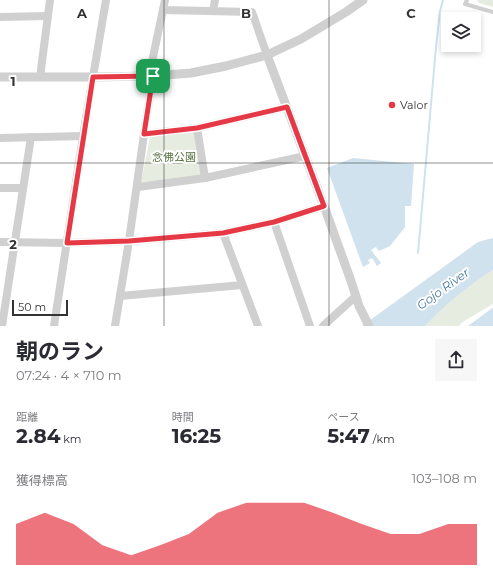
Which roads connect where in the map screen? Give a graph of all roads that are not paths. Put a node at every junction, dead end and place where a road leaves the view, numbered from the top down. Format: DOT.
graph roads {
  1 [pos="50,0"];
  2 [pos="106,0"];
  3 [pos="165,0"];
  4 [pos="215,0"];
  5 [pos="363,0"];
  6 [pos="466,0"];
  7 [pos="163,10"];
  8 [pos="213,11"];
  9 [pos="493,12"];
  10 [pos="47,16"];
  11 [pos="0,17"];
  12 [pos="267,55"];
  13 [pos="151,76"];
  14 [pos="0,77"];
  15 [pos="40,77"];
  16 [pos="93,77"];
  17 [pos="287,107"];
  18 [pos="197,128"];
  19 [pos="144,134"];
  20 [pos="83,136"];
  21 [pos="31,137"];
  22 [pos="0,138"];
  23 [pos="305,156"];
  24 [pos="205,178"];
  25 [pos="138,186"];
  26 [pos="0,188"];
  27 [pos="23,188"];
  28 [pos="324,206"];
  29 [pos="274,222"];
  30 [pos="223,233"];
  31 [pos="129,241"];
  32 [pos="0,242"];
  33 [pos="14,242"];
  34 [pos="67,243"];
  35 [pos="242,284"];
  36 [pos="3,294"];
  37 [pos="120,296"];
  38 [pos="356,296"];
  39 [pos="2,326"];
  40 [pos="54,326"];
  41 [pos="115,326"];
  42 [pos="258,326"];
  43 [pos="310,326"];
  44 [pos="323,326"];
  45 [pos="369,326"];
  1 -- 10 [label="street"];
  2 -- 16 [label="street"];
  3 -- 7 [label="street"];
  4 -- 8 [label="street"];
  5 -- 12 [label="street"];
  6 -- 9 [label="lane"];
  7 -- 8 [label="street"];
  7 -- 13 [label="street"];
  8 -- 12 [label="street"];
  10 -- 11 [label="street"];
  10 -- 15 [label="street"];
  12 -- 13 [label="street"];
  12 -- 17 [label="street"];
  13 -- 16 [label="street"];
  13 -- 19 [label="street"];
  14 -- 15 [label="street"];
  15 -- 16 [label="street"];
  16 -- 20 [label="street"];
  17 -- 18 [label="street"];
  17 -- 23 [label="street"];
  18 -- 19 [label="street"];
  18 -- 24 [label="street"];
  19 -- 25 [label="street"];
  20 -- 21 [label="street"];
  20 -- 34 [label="street"];
  21 -- 22 [label="street"];
  21 -- 27 [label="street"];
  23 -- 24 [label="street"];
  23 -- 28 [label="street"];
  24 -- 25 [label="street"];
  25 -- 31 [label="street"];
  26 -- 27 [label="street"];
  27 -- 33 [label="street"];
  28 -- 29 [label="street"];
  28 -- 38 [label="street"];
  29 -- 30 [label="street"];
  29 -- 43 [label="street"];
  30 -- 31 [label="street"];
  30 -- 35 [label="street"];
  31 -- 34 [label="street"];
  31 -- 37 [label="street"];
  32 -- 33 [label="street"];
  33 -- 34 [label="street"];
  33 -- 36 [label="street"];
  34 -- 40 [label="street"];
  35 -- 37 [label="street"];
  35 -- 42 [label="street"];
  36 -- 39 [label="street"];
  37 -- 41 [label="street"];
  38 -- 44 [label="street"];
  38 -- 45 [label="street"];
}
